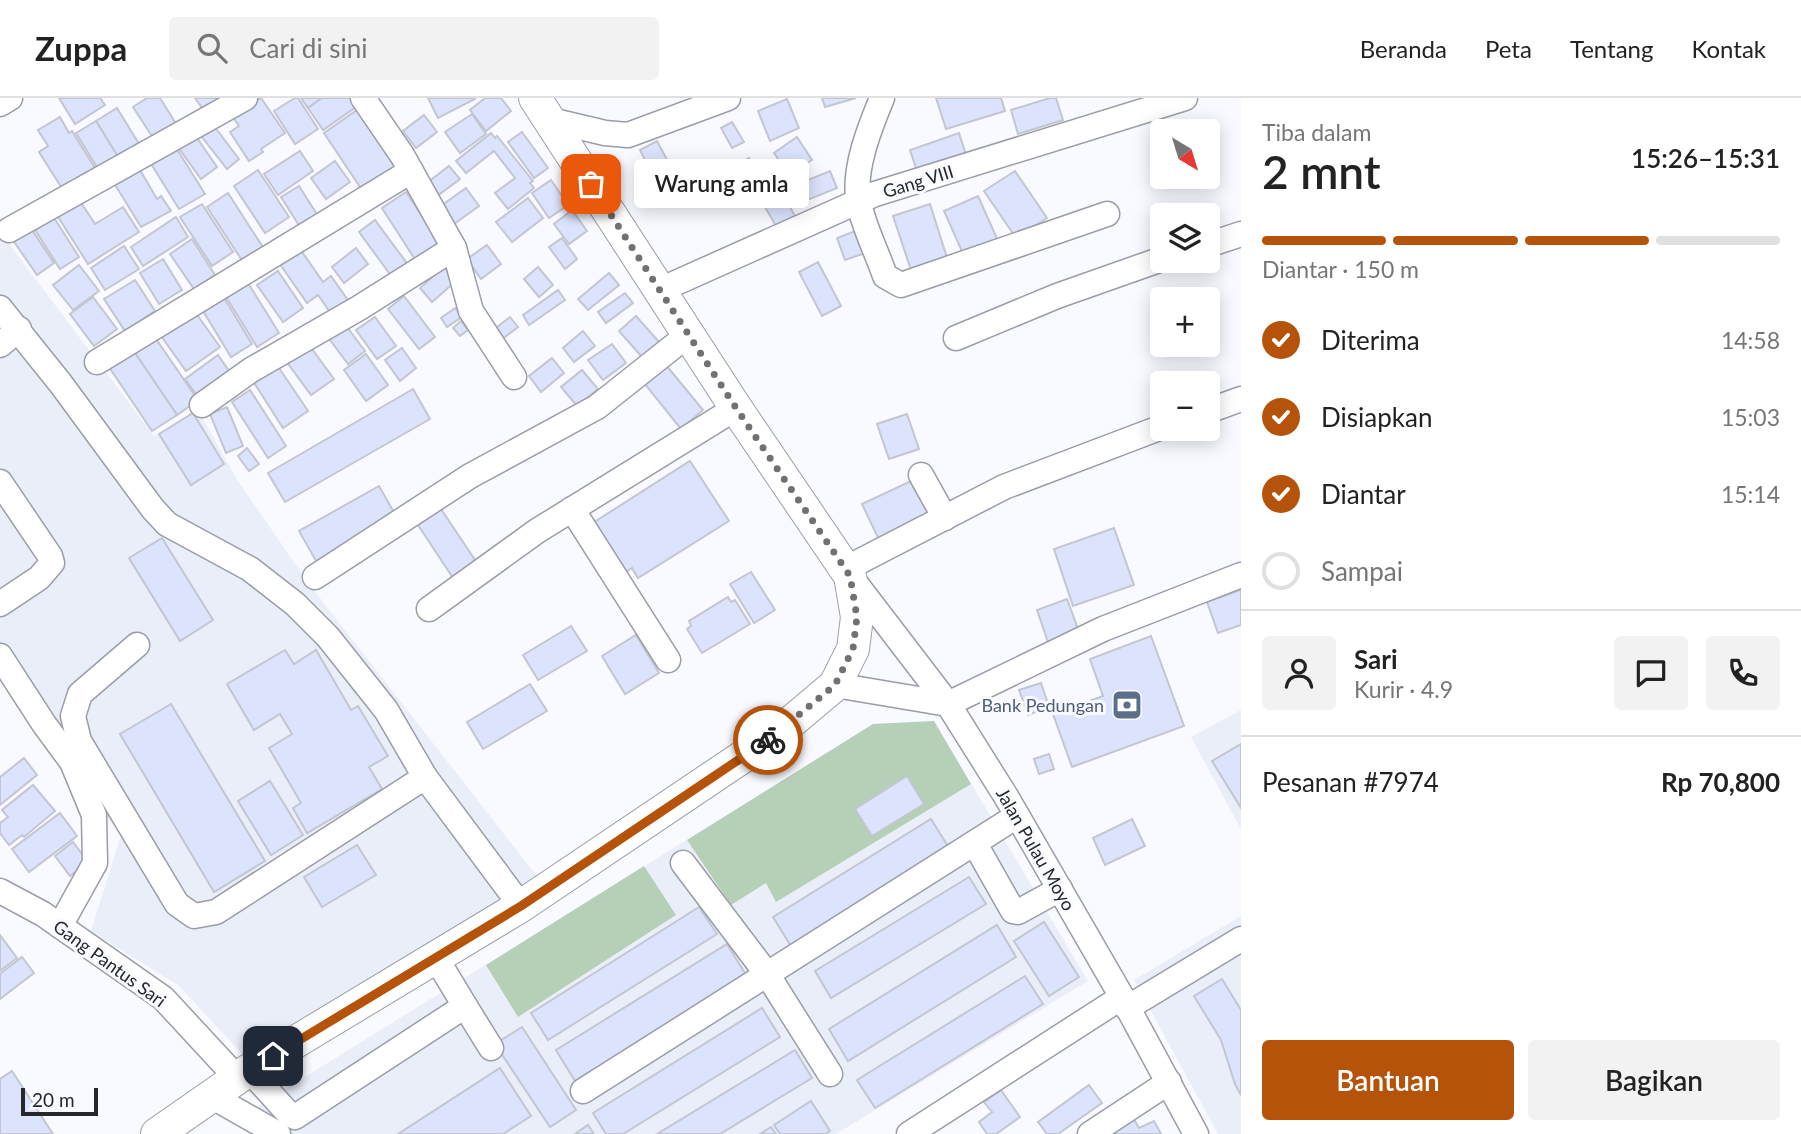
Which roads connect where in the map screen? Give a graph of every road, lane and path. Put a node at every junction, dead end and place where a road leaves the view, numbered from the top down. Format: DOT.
graph roads {
  1 [pos="10,98"];
  2 [pos="245,98"];
  3 [pos="363,98"];
  4 [pos="728,98"];
  5 [pos="882,98"];
  6 [pos="1185,98"];
  7 [pos="0,104"];
  8 [pos="542,109"];
  9 [pos="411,171"];
  10 [pos="858,202"];
  11 [pos="1107,215"];
  12 [pos="9,230"];
  13 [pos="1241,234"];
  14 [pos="1220,241"];
  15 [pos="454,248"];
  16 [pos="1150,263"];
  17 [pos="660,290"];
  18 [pos="0,308"];
  19 [pos="689,334"];
  20 [pos="9,337"];
  21 [pos="956,338"];
  22 [pos="97,362"];
  23 [pos="514,377"];
  24 [pos="1241,399"];
  25 [pos="202,405"];
  26 [pos="1220,407"];
  27 [pos="736,408"];
  28 [pos="1150,432"];
  29 [pos="921,475"];
  30 [pos="0,482"];
  31 [pos="572,509"];
  32 [pos="945,518"];
  33 [pos="848,573"];
  34 [pos="1241,575"];
  35 [pos="314,577"];
  36 [pos="0,604"];
  37 [pos="429,609"];
  38 [pos="137,645"];
  39 [pos="0,656"];
  40 [pos="668,660"];
  41 [pos="835,685"];
  42 [pos="948,704"];
  43 [pos="425,777"];
  44 [pos="1017,816"];
  45 [pos="975,844"];
  46 [pos="684,863"];
  47 [pos="1060,889"];
  48 [pos="0,891"];
  49 [pos="521,906"];
  50 [pos="60,926"];
  51 [pos="1241,939"];
  52 [pos="436,958"];
  53 [pos="767,974"];
  54 [pos="1125,1003"];
  55 [pos="466,1006"];
  56 [pos="491,1048"];
  57 [pos="830,1074"];
  58 [pos="234,1082"];
  59 [pos="1169,1082"];
  60 [pos="583,1091"];
  61 [pos="158,1134"];
  62 [pos="278,1134"];
  63 [pos="909,1134"];
  64 [pos="1090,1134"];
  65 [pos="1196,1134"];
  1 -- 7 [label="street"];
  2 -- 12 [label="street"];
  3 -- 9 [label="street"];
  4 -- 8 [label="street"];
  5 -- 10 [label="street"];
  6 -- 10 [label="street, Gang VIII"];
  8 -- 17 [label="main road"];
  9 -- 15 [label="street"];
  9 -- 22 [label="street"];
  10 -- 11 [label="street"];
  10 -- 17 [label="street, Gang VIII"];
  13 -- 14 [label="street"];
  15 -- 23 [label="street"];
  15 -- 25 [label="street"];
  16 -- 21 [label="street"];
  17 -- 19 [label="main road"];
  18 -- 20 [label="street"];
  19 -- 27 [label="main road"];
  19 -- 35 [label="street"];
  20 -- 43 [label="street"];
  24 -- 26 [label="street"];
  27 -- 31 [label="street"];
  27 -- 33 [label="main road"];
  28 -- 32 [label="street"];
  29 -- 32 [label="street"];
  30 -- 36 [label="street"];
  31 -- 37 [label="street"];
  31 -- 40 [label="street"];
  32 -- 33 [label="street"];
  33 -- 41 [label="main road"];
  33 -- 42 [label="street, Jalan Pulau Moyo"];
  34 -- 42 [label="street"];
  38 -- 43 [label="street"];
  39 -- 50 [label="street"];
  41 -- 42 [label="street"];
  41 -- 49 [label="main road"];
  42 -- 44 [label="street, Jalan Pulau Moyo"];
  43 -- 49 [label="street"];
  44 -- 45 [label="street"];
  44 -- 47 [label="street, Jalan Pulau Moyo"];
  45 -- 47 [label="street"];
  45 -- 53 [label="street"];
  46 -- 53 [label="street"];
  47 -- 54 [label="street, Jalan Pulau Moyo"];
  48 -- 50 [label="street, Gang Pantus Sari"];
  49 -- 52 [label="main road"];
  50 -- 58 [label="street, Gang Pantus Sari"];
  51 -- 54 [label="street"];
  52 -- 55 [label="street"];
  52 -- 58 [label="main road"];
  53 -- 57 [label="street"];
  53 -- 60 [label="street"];
  54 -- 59 [label="street, Jalan Pulau Moyo"];
  54 -- 63 [label="street"];
  55 -- 56 [label="street"];
  55 -- 58 [label="street, Gang Pantus Sari"];
  58 -- 61 [label="main road"];
  58 -- 62 [label="street"];
  59 -- 64 [label="street"];
  59 -- 65 [label="street, Jalan Pulau Moyo"];
}
